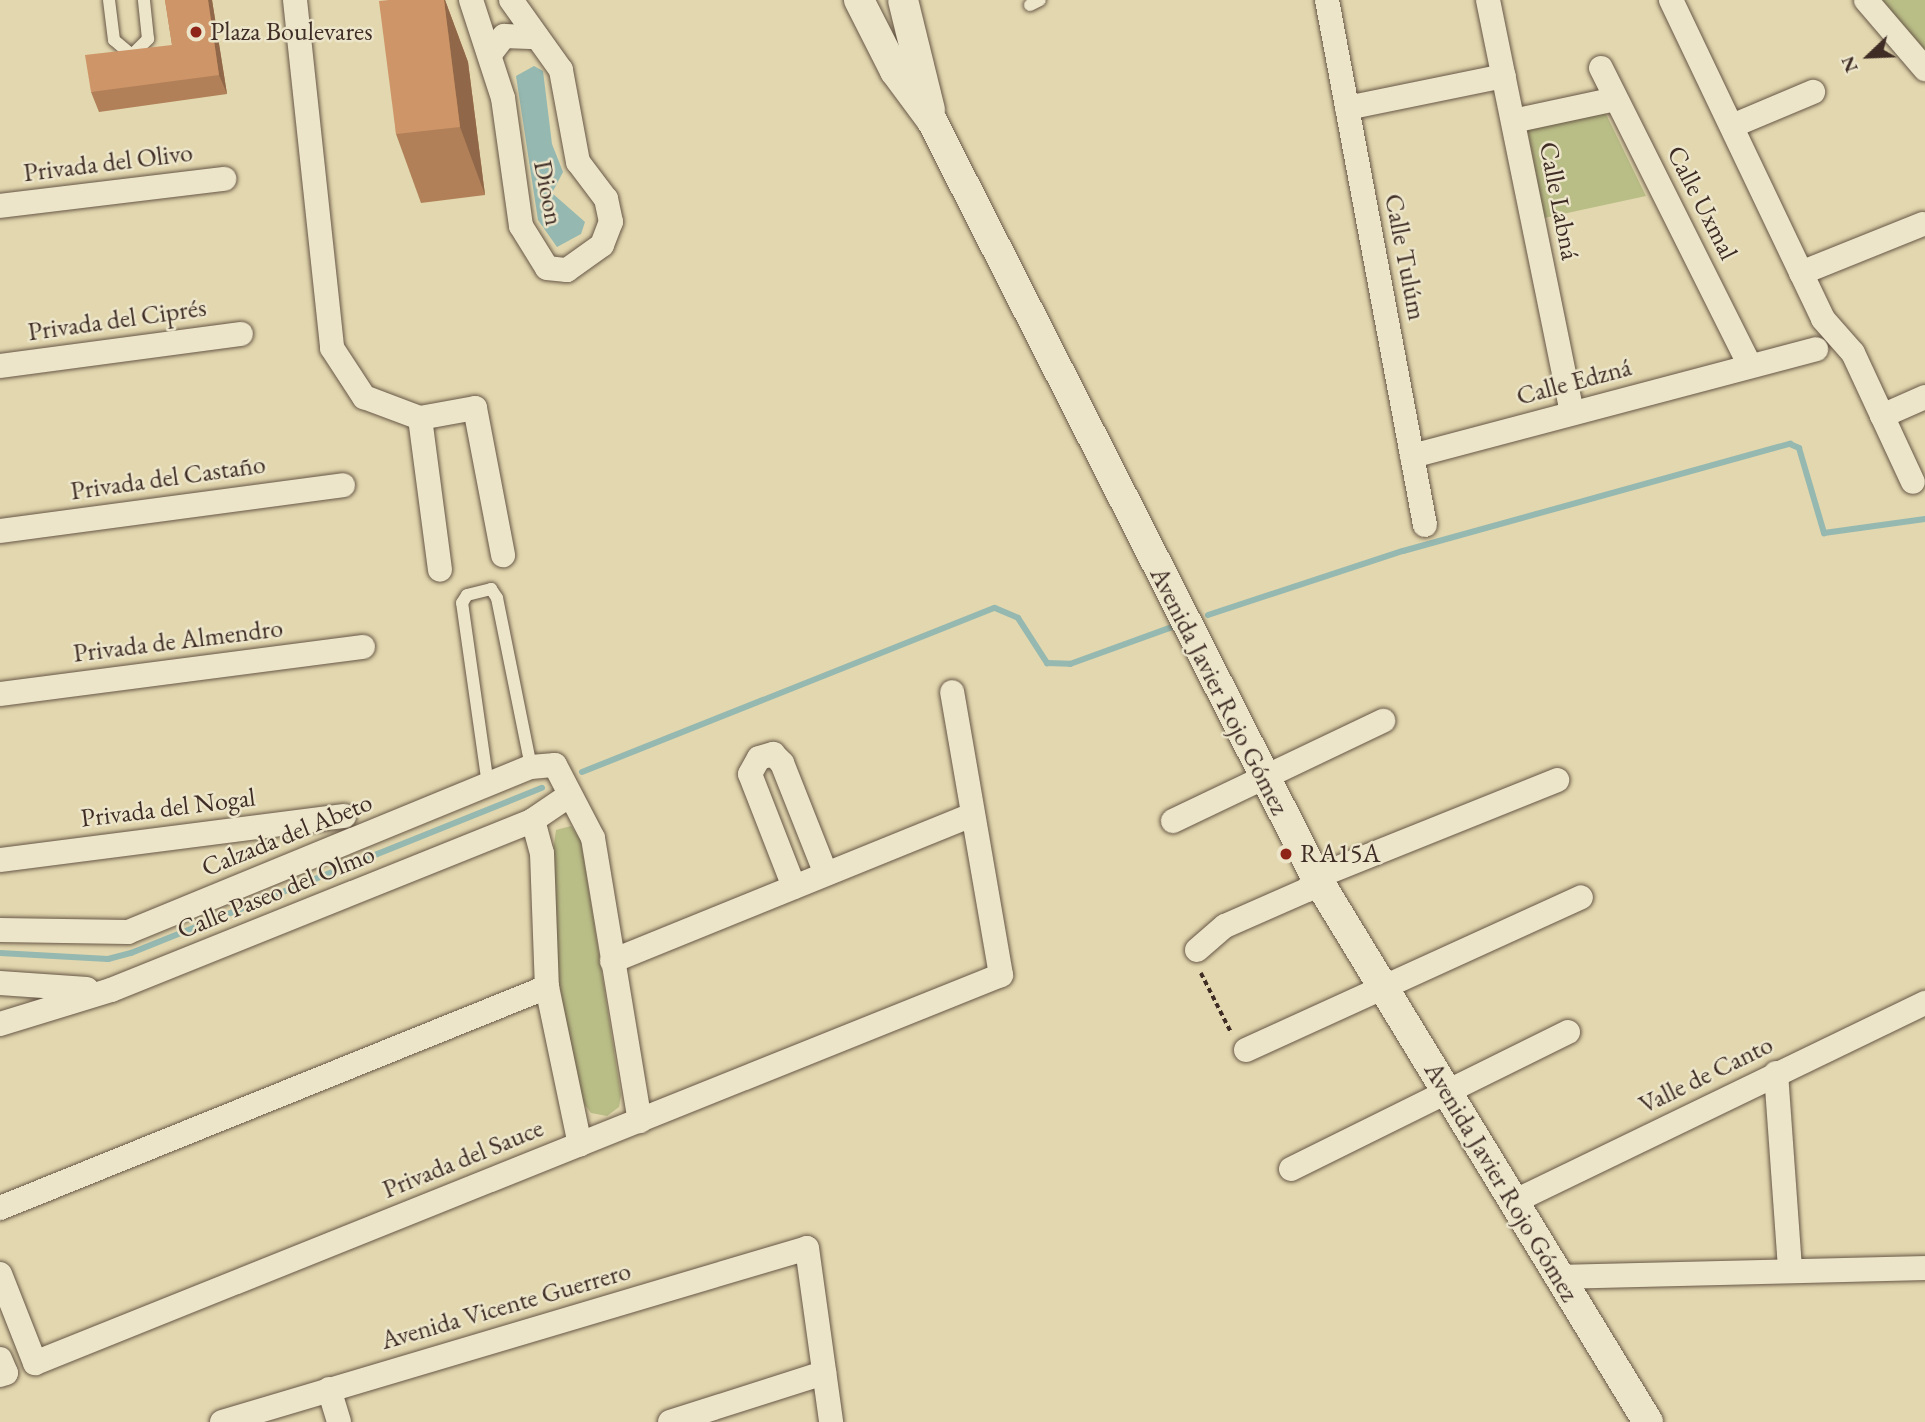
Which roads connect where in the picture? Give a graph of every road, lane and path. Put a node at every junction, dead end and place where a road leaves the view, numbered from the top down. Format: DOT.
graph roads {
  1 [pos="109,0"];
  2 [pos="144,0"];
  3 [pos="295,0"];
  4 [pos="471,0"];
  5 [pos="511,0"];
  6 [pos="859,0"];
  7 [pos="903,0"];
  8 [pos="1327,0"];
  9 [pos="1488,0"];
  10 [pos="1671,0"];
  11 [pos="1866,0"];
  12 [pos="537,37"];
  13 [pos="490,54"];
  14 [pos="1601,68"];
  15 [pos="1925,69"];
  16 [pos="1503,76"];
  17 [pos="1813,92"];
  18 [pos="1616,99"];
  19 [pos="1348,108"];
  20 [pos="932,121"];
  21 [pos="1513,121"];
  22 [pos="1732,126"];
  23 [pos="224,178"];
  24 [pos="0,206"];
  25 [pos="1923,223"];
  26 [pos="1801,273"];
  27 [pos="241,334"];
  28 [pos="1816,349"];
  29 [pos="0,366"];
  30 [pos="1750,366"];
  31 [pos="1925,397"];
  32 [pos="1572,414"];
  33 [pos="1882,416"];
  34 [pos="420,418"];
  35 [pos="1412,456"];
  36 [pos="1913,482"];
  37 [pos="343,485"];
  38 [pos="1425,525"];
  39 [pos="0,531"];
  40 [pos="503,555"];
  41 [pos="440,569"];
  42 [pos="363,647"];
  43 [pos="952,692"];
  44 [pos="0,694"];
  45 [pos="1383,721"];
  46 [pos="531,767"];
  47 [pos="1262,778"];
  48 [pos="1558,780"];
  49 [pos="488,785"];
  50 [pos="567,797"];
  51 [pos="971,815"];
  52 [pos="344,816"];
  53 [pos="533,820"];
  54 [pos="1173,821"];
  55 [pos="0,860"];
  56 [pos="826,874"];
  57 [pos="1316,877"];
  58 [pos="794,887"];
  59 [pos="1581,897"];
  60 [pos="0,930"];
  61 [pos="1197,950"];
  62 [pos="612,961"];
  63 [pos="0,983"];
  64 [pos="547,987"];
  65 [pos="1382,987"];
  66 [pos="111,990"];
  67 [pos="1925,1003"];
  68 [pos="0,1024"];
  69 [pos="1568,1032"];
  70 [pos="1246,1050"];
  71 [pos="1776,1073"];
  72 [pos="1446,1092"];
  73 [pos="640,1121"];
  74 [pos="580,1145"];
  75 [pos="1291,1169"];
  76 [pos="1513,1202"];
  77 [pos="0,1208"];
  78 [pos="1925,1268"];
  79 [pos="1790,1269"];
  80 [pos="0,1274"];
  81 [pos="1558,1277"];
  82 [pos="0,1359"];
  83 [pos="824,1373"];
  84 [pos="0,1375"];
  85 [pos="329,1390"];
  86 [pos="222,1422"];
  87 [pos="339,1422"];
  88 [pos="670,1422"];
  89 [pos="831,1422"];
  90 [pos="1648,1422"];
  1 -- 2 [label="lane"];
  3 -- 34 [label="street"];
  4 -- 13 [label="street, Dioon"];
  5 -- 12 [label="street, Dioon"];
  6 -- 20 [label="street, Avenida Javier Rojo Gómez"];
  7 -- 20 [label="street, Avenida Javier Rojo Gómez"];
  8 -- 19 [label="street, Calle Tulúm"];
  9 -- 16 [label="street, Calle Labná"];
  10 -- 22 [label="street"];
  11 -- 15 [label="street"];
  12 -- 13 [label="street"];
  12 -- 13 [label="street, Dioon"];
  14 -- 18 [label="street, Calle Uxmal"];
  16 -- 19 [label="street"];
  16 -- 21 [label="street, Calle Labná"];
  17 -- 22 [label="street"];
  18 -- 21 [label="street"];
  18 -- 30 [label="street, Calle Uxmal"];
  19 -- 35 [label="street, Calle Tulúm"];
  20 -- 47 [label="street, Avenida Javier Rojo Gómez"];
  21 -- 32 [label="street, Calle Labná"];
  22 -- 26 [label="street"];
  23 -- 24 [label="street, Privada del Olivo"];
  25 -- 26 [label="street"];
  26 -- 33 [label="street"];
  27 -- 29 [label="street, Privada del Ciprés"];
  28 -- 30 [label="street, Calle Edzná"];
  30 -- 32 [label="street, Calle Edzná"];
  31 -- 33 [label="street"];
  32 -- 35 [label="street, Calle Edzná"];
  33 -- 36 [label="street"];
  34 -- 40 [label="street"];
  34 -- 41 [label="street"];
  35 -- 38 [label="street, Calle Tulúm"];
  37 -- 39 [label="street, Privada del Castaño"];
  42 -- 44 [label="street, Privada de Almendro"];
  43 -- 51 [label="street"];
  45 -- 47 [label="street"];
  46 -- 49 [label="street, Calzada del Abeto"];
  46 -- 49 [label="lane"];
  46 -- 50 [label="street"];
  47 -- 54 [label="street"];
  47 -- 57 [label="street, Avenida Javier Rojo Gómez"];
  48 -- 57 [label="street"];
  49 -- 60 [label="street, Calzada del Abeto"];
  50 -- 53 [label="street, Calle Paseo del Olmo"];
  50 -- 62 [label="street"];
  51 -- 56 [label="street"];
  51 -- 73 [label="street, Privada del Sauce"];
  52 -- 55 [label="street, Privada del Nogal"];
  53 -- 64 [label="street"];
  53 -- 66 [label="street, Calle Paseo del Olmo"];
  56 -- 58 [label="street"];
  56 -- 58 [label="street"];
  57 -- 61 [label="street"];
  57 -- 65 [label="street, Avenida Javier Rojo Gómez"];
  58 -- 62 [label="street"];
  59 -- 65 [label="street"];
  61 -- 70 [label="path"];
  62 -- 73 [label="street"];
  63 -- 66 [label="street"];
  64 -- 74 [label="street"];
  64 -- 77 [label="street"];
  65 -- 70 [label="street"];
  65 -- 72 [label="street, Avenida Javier Rojo Gómez"];
  66 -- 68 [label="street, Calle Paseo del Olmo"];
  67 -- 71 [label="street, Valle de Canto"];
  69 -- 72 [label="street"];
  71 -- 76 [label="street, Valle de Canto"];
  71 -- 79 [label="street"];
  72 -- 75 [label="street"];
  72 -- 76 [label="street, Avenida Javier Rojo Gómez"];
  73 -- 74 [label="street, Privada del Sauce"];
  74 -- 80 [label="street, Privada del Sauce"];
  76 -- 81 [label="street, Avenida Javier Rojo Gómez"];
  78 -- 79 [label="street"];
  79 -- 81 [label="street"];
  81 -- 90 [label="street, Avenida Javier Rojo Gómez"];
  82 -- 84 [label="street"];
  83 -- 85 [label="street, Avenida Vicente Guerrero"];
  83 -- 88 [label="street"];
  83 -- 89 [label="street"];
  85 -- 86 [label="street, Avenida Vicente Guerrero"];
  85 -- 87 [label="street"];
}
